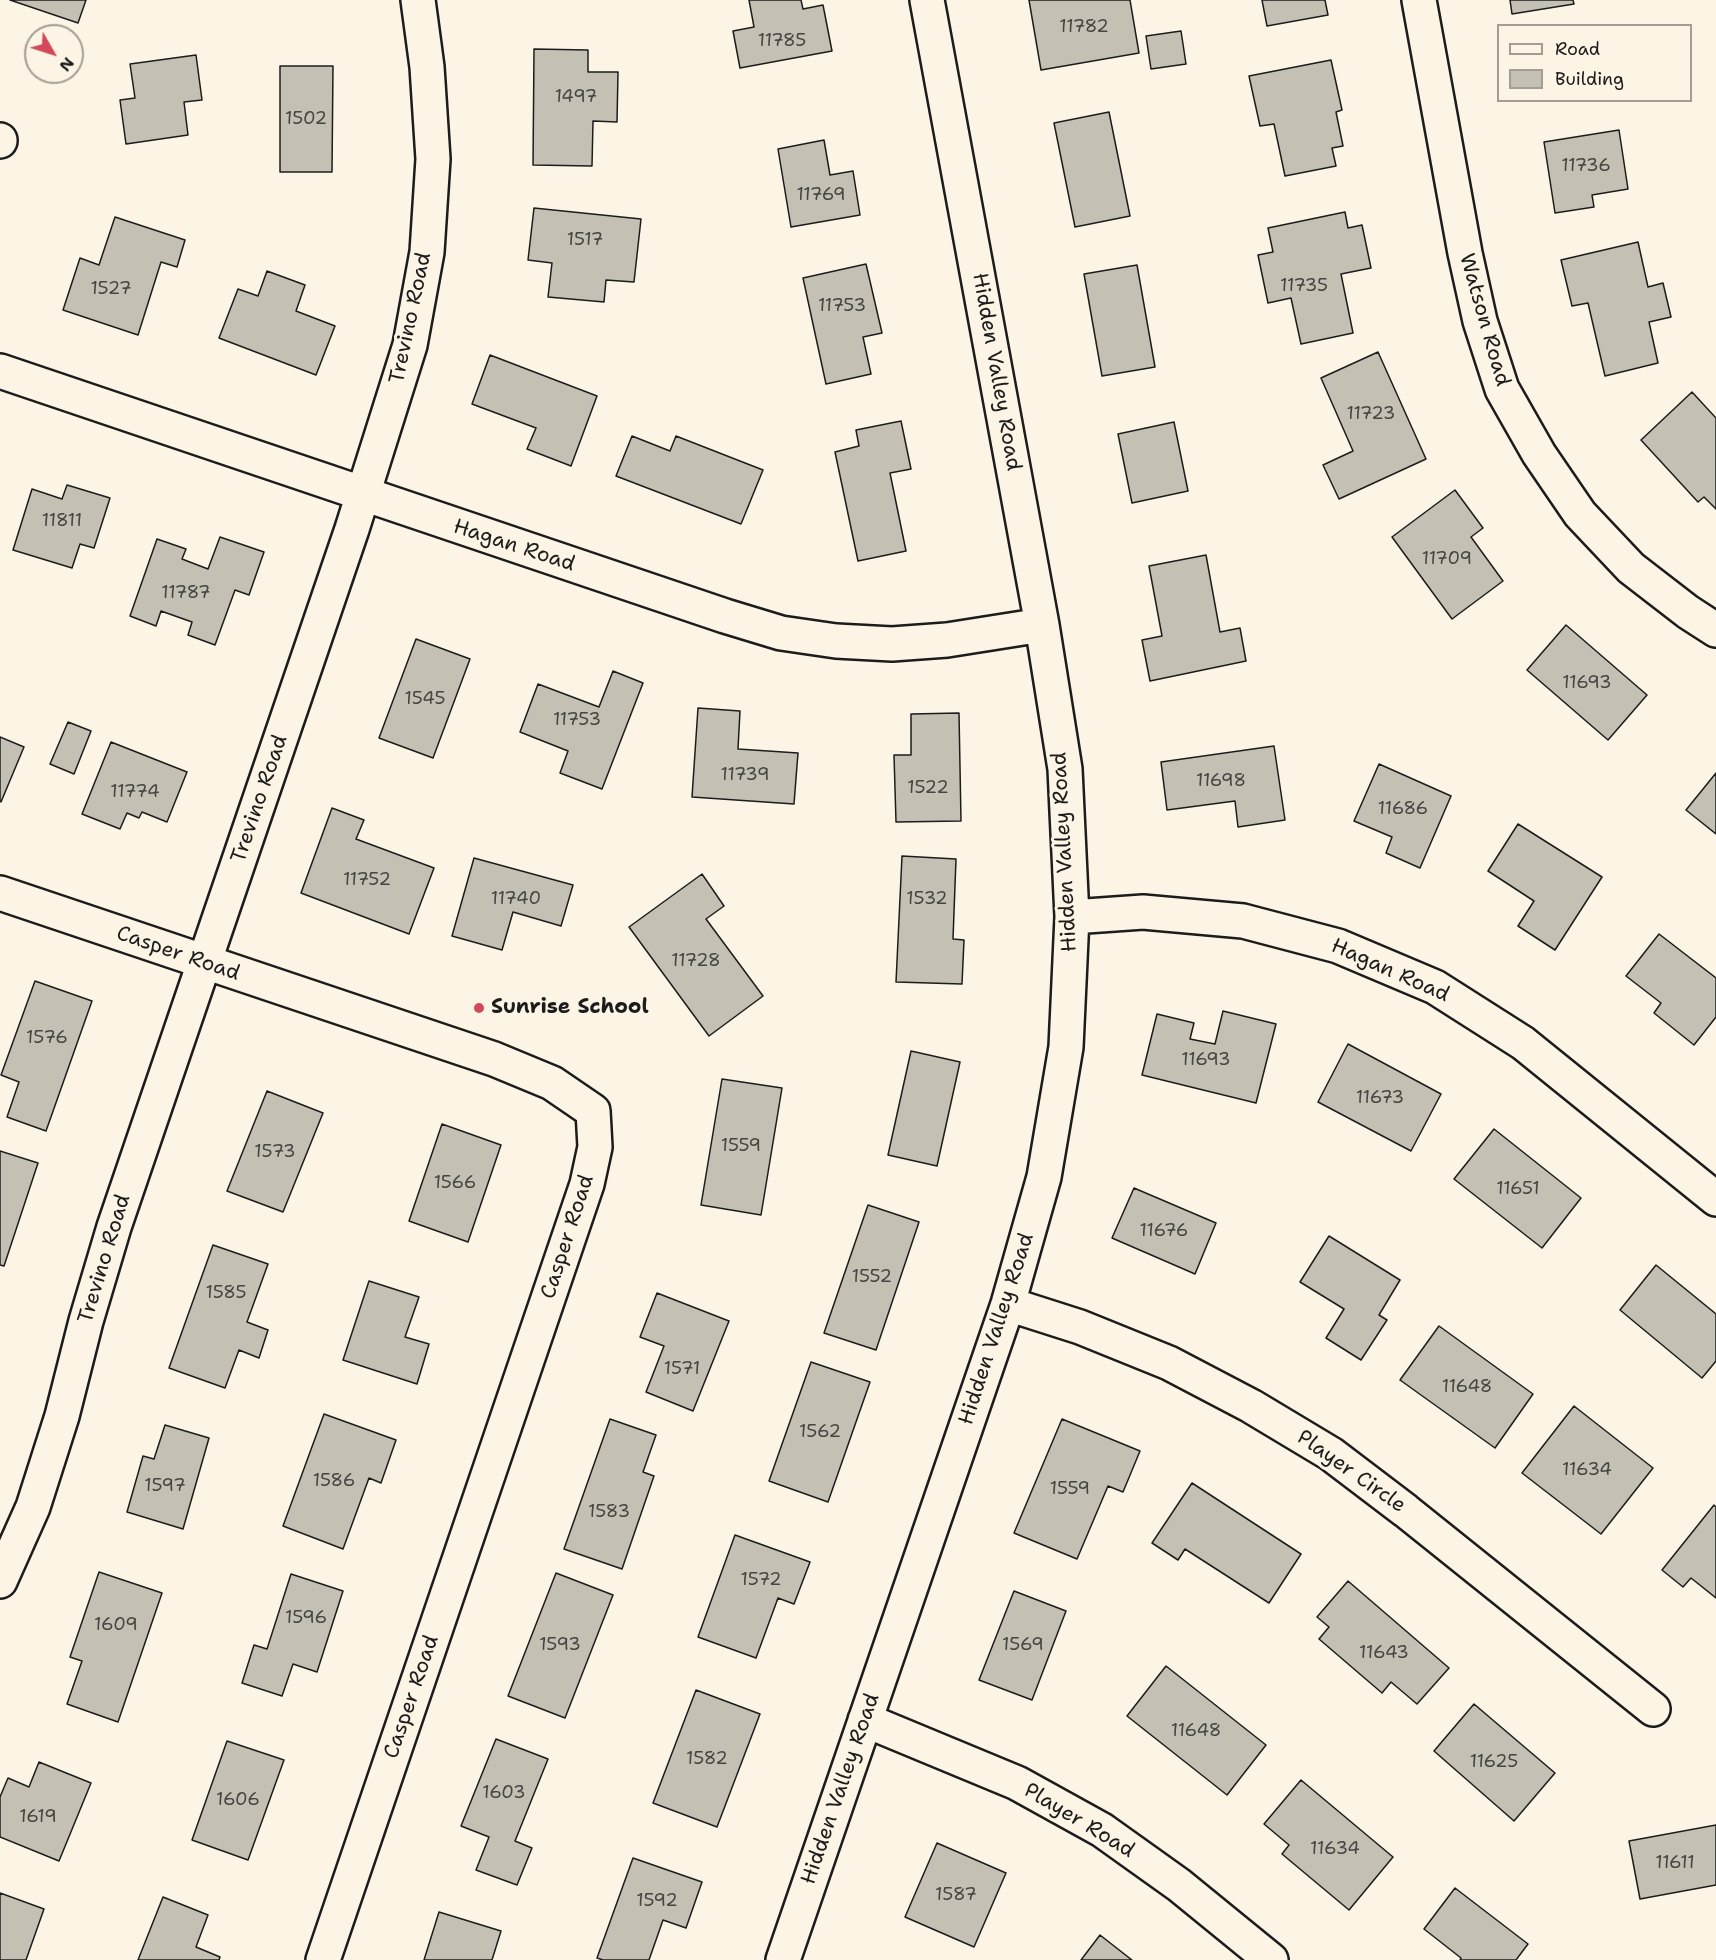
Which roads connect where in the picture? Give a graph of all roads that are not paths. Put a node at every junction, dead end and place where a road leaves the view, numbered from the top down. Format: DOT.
graph roads {
  1 [pos="418,0"];
  2 [pos="927,0"];
  3 [pos="1419,0"];
  4 [pos="0,371"];
  5 [pos="363,495"];
  6 [pos="1042,626"];
  7 [pos="1716,630"];
  8 [pos="0,893"];
  9 [pos="1072,916"];
  10 [pos="204,963"];
  11 [pos="1716,1199"];
  12 [pos="1008,1304"];
  13 [pos="0,1581"];
  14 [pos="1653,1709"];
  15 [pos="865,1720"];
  16 [pos="323,1960"];
  17 [pos="783,1960"];
  18 [pos="1271,1960"];
  1 -- 5 [label="street, Trevino Road"];
  2 -- 6 [label="street, Hidden Valley Road"];
  3 -- 7 [label="street, Watson Road"];
  4 -- 5 [label="street, Hagan Road"];
  5 -- 6 [label="street, Hagan Road"];
  5 -- 10 [label="street, Trevino Road"];
  6 -- 9 [label="street, Hidden Valley Road"];
  8 -- 10 [label="street, Casper Road"];
  9 -- 11 [label="street, Hagan Road"];
  9 -- 12 [label="street, Hidden Valley Road"];
  10 -- 13 [label="street, Trevino Road"];
  10 -- 16 [label="street, Casper Road"];
  12 -- 14 [label="street, Player Circle"];
  12 -- 15 [label="street, Hidden Valley Road"];
  15 -- 17 [label="street, Hidden Valley Road"];
  15 -- 18 [label="street, Player Road"];
}
